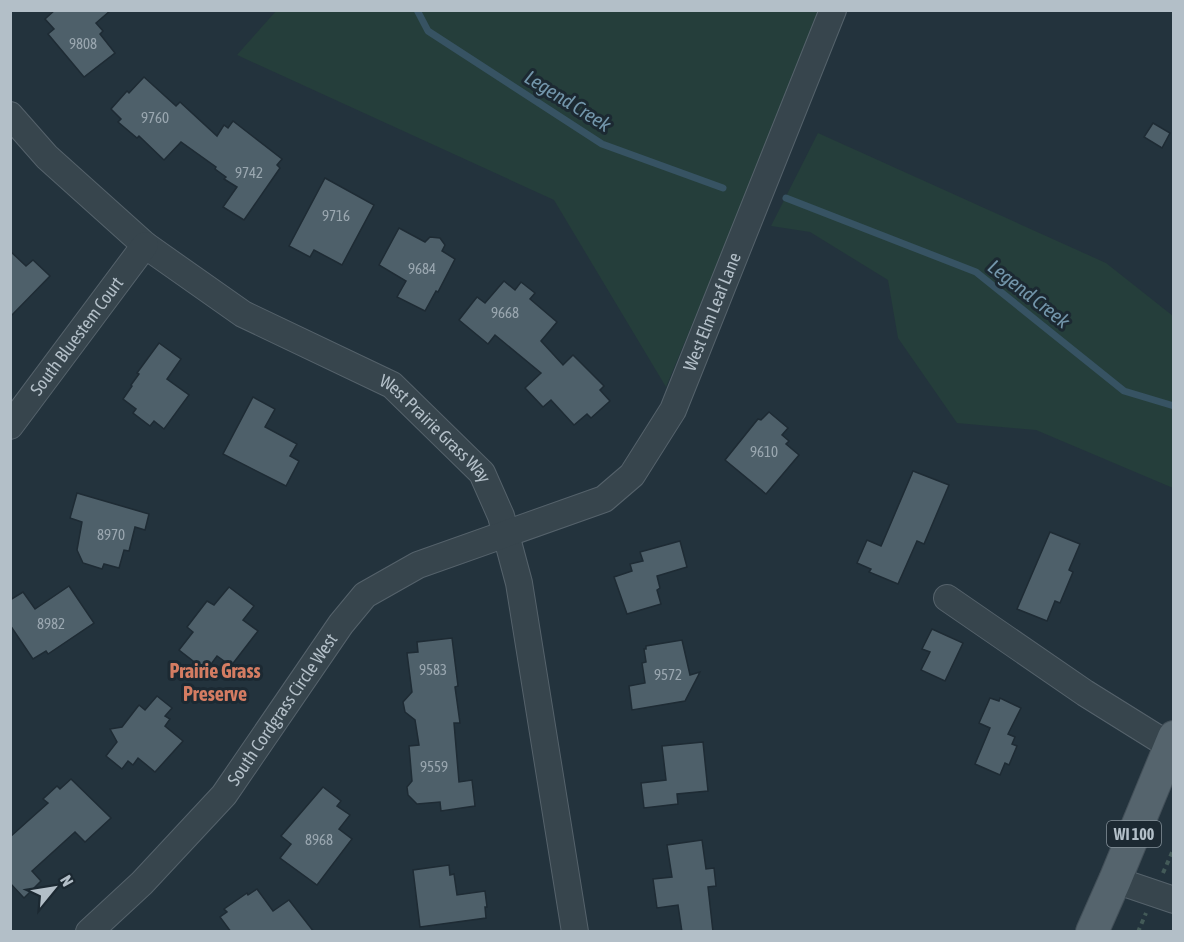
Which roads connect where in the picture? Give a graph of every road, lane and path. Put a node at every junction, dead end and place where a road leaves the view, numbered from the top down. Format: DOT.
graph roads {
  1 [pos="833,10"];
  2 [pos="10,115"];
  3 [pos="145,245"];
  4 [pos="10,426"];
  5 [pos="506,533"];
  6 [pos="947,597"];
  7 [pos="1172,741"];
  8 [pos="1115,880"];
  9 [pos="1173,900"];
  10 [pos="89,932"];
  11 [pos="575,932"];
  12 [pos="1092,932"];
  1 -- 5 [label="street, West Elm Leaf Lane"];
  2 -- 3 [label="street, West Prairie Grass Way"];
  3 -- 4 [label="street, South Bluestem Court"];
  3 -- 5 [label="street, West Prairie Grass Way"];
  5 -- 10 [label="street, South Cordgrass Circle West"];
  5 -- 11 [label="street, West Prairie Grass Way"];
  6 -- 7 [label="street"];
  7 -- 8 [label="main road, WI 100"];
  8 -- 9 [label="street"];
  8 -- 12 [label="main road, WI 100"];
}
